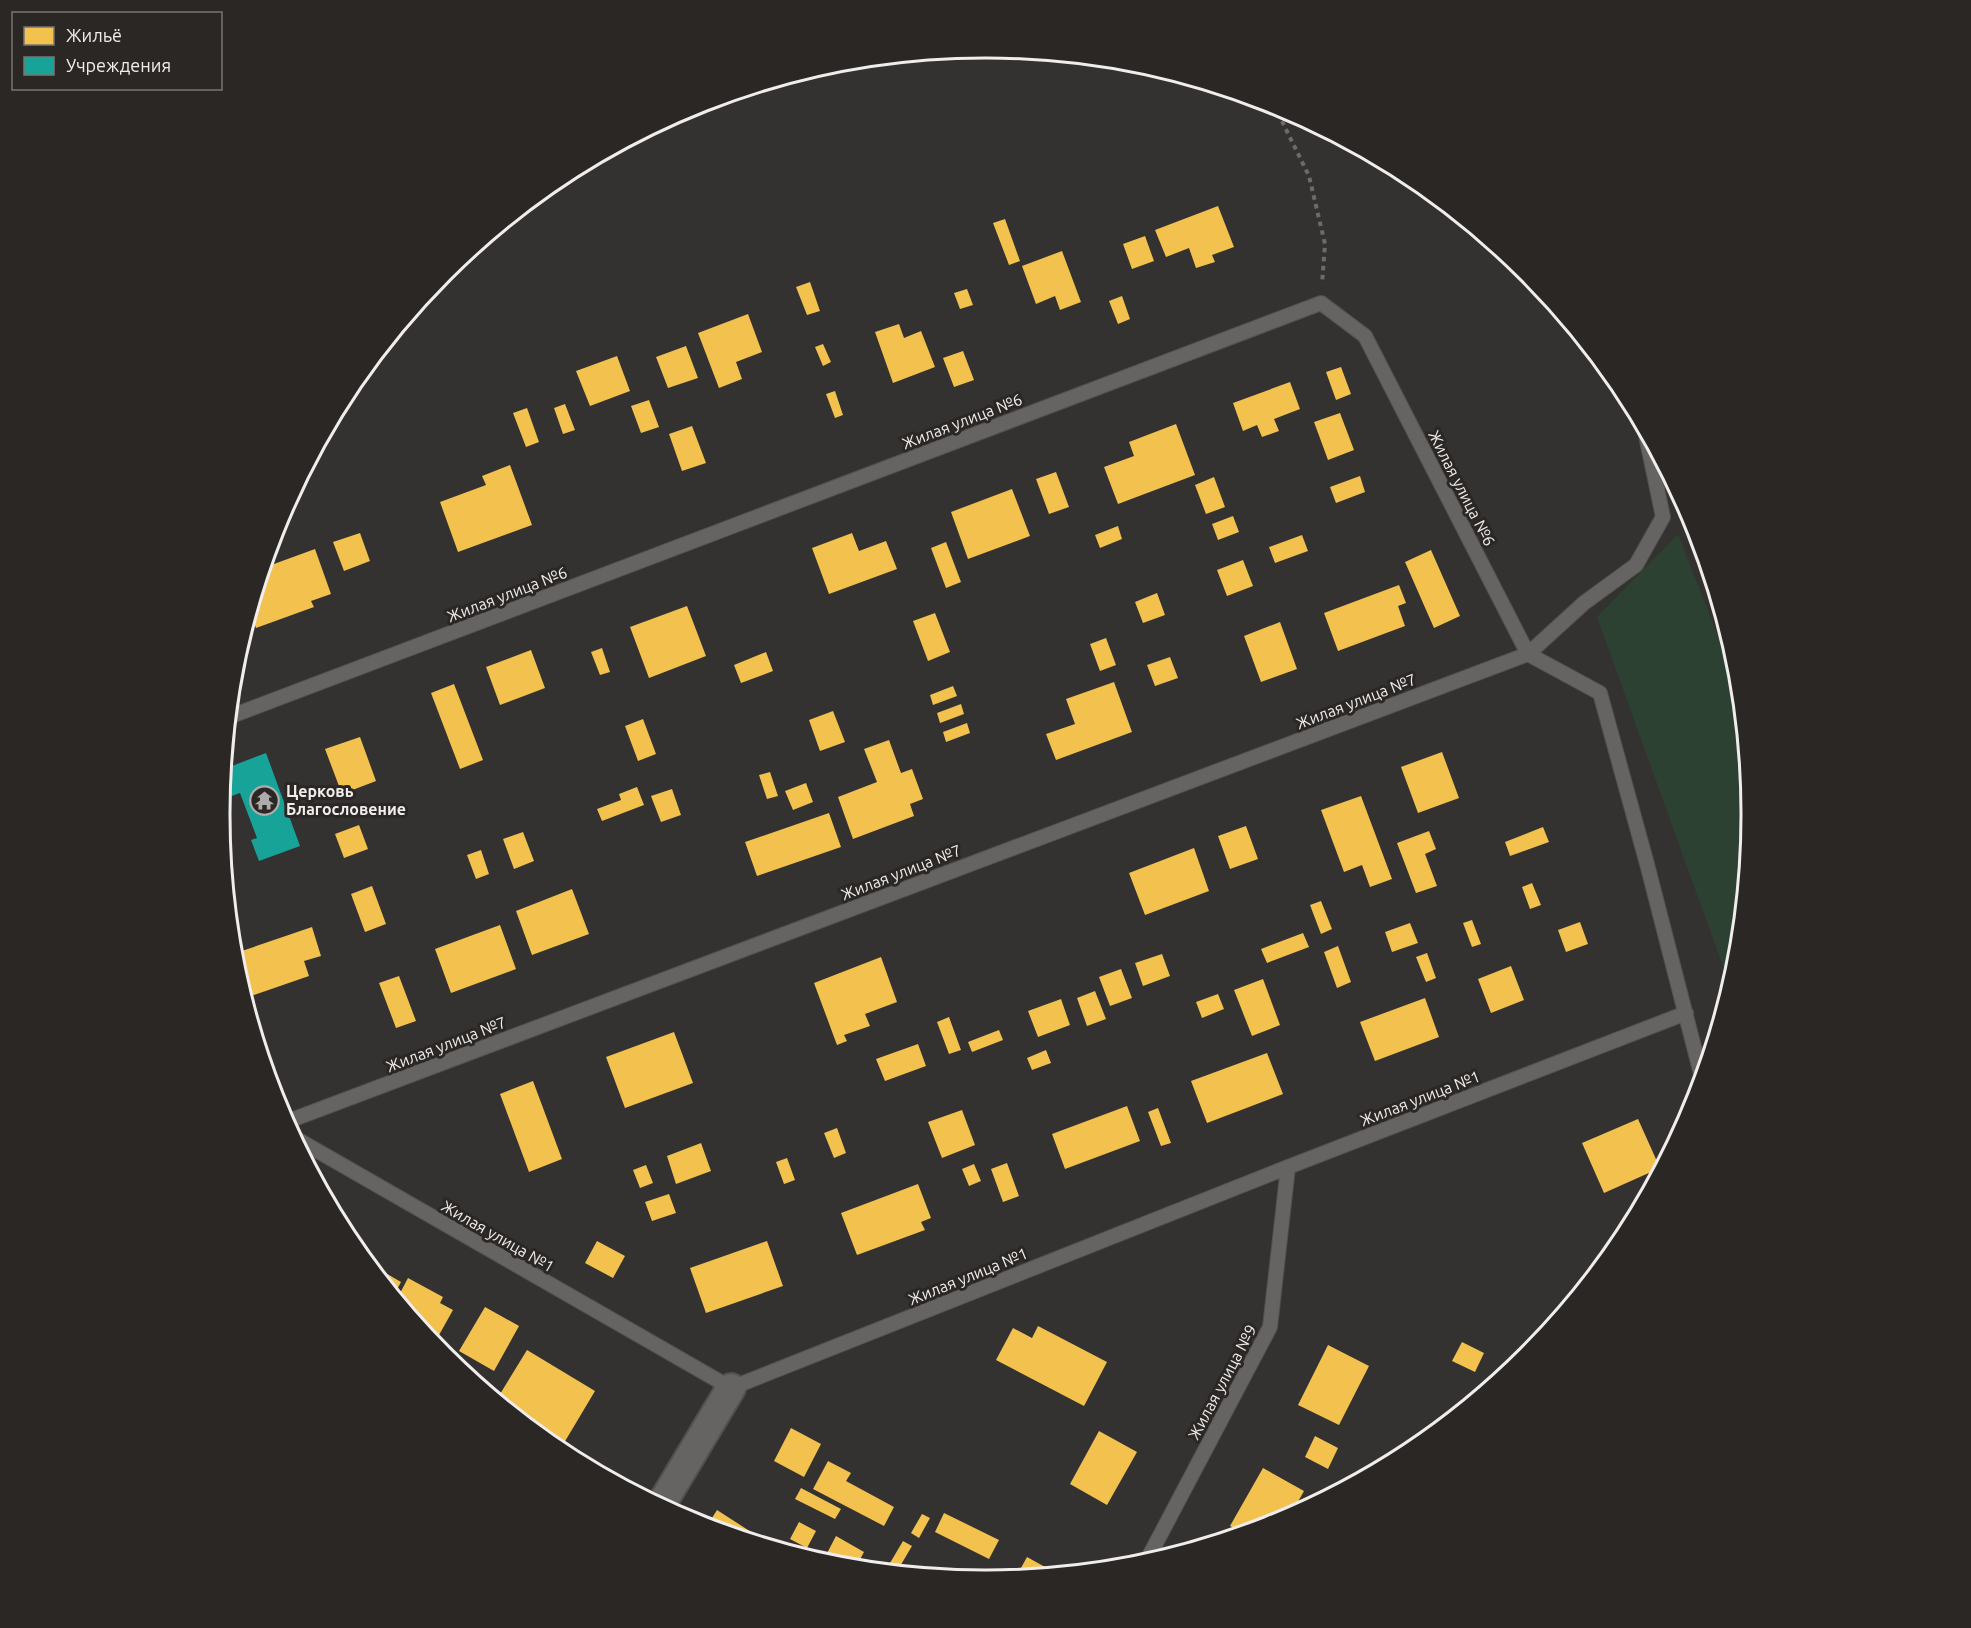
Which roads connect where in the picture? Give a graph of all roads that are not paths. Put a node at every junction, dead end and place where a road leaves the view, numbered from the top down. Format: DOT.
graph roads {
  1 [pos="1650,455"];
  2 [pos="1528,654"];
  3 [pos="236,714"];
  4 [pos="1686,1013"];
  5 [pos="1698,1064"];
  6 [pos="295,1119"];
  7 [pos="307,1145"];
  8 [pos="1288,1167"];
  9 [pos="732,1388"];
  10 [pos="665,1498"];
  11 [pos="1152,1551"];
  1 -- 2 [label="lane"];
  2 -- 3 [label="lane, Жилая улица №6"];
  2 -- 4 [label="lane"];
  2 -- 6 [label="lane, Жилая улица №7"];
  4 -- 5 [label="lane"];
  4 -- 8 [label="lane, Жилая улица №1"];
  7 -- 9 [label="lane, Жилая улица №1"];
  8 -- 9 [label="lane, Жилая улица №1"];
  8 -- 11 [label="lane, Жилая улица №9"];
  9 -- 10 [label="street"];
}
